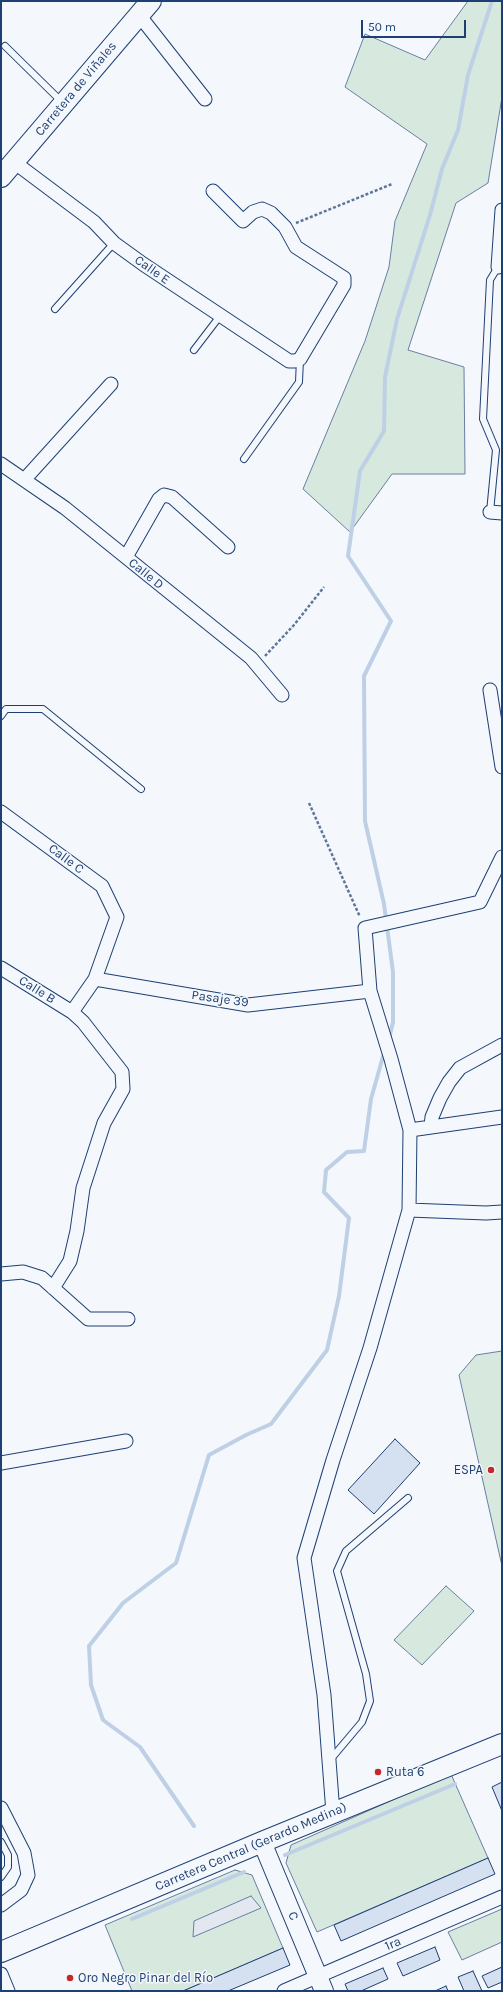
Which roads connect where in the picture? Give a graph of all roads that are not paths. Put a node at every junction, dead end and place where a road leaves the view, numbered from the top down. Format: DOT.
graph roads {
  1 [pos="144,6"];
  2 [pos="5,46"];
  3 [pos="205,99"];
  4 [pos="64,103"];
  5 [pos="14,162"];
  6 [pos="1,177"];
  7 [pos="213,191"];
  8 [pos="502,210"];
  9 [pos="114,243"];
  10 [pos="498,267"];
  11 [pos="54,309"];
  12 [pos="220,316"];
  13 [pos="194,350"];
  14 [pos="300,359"];
  15 [pos="111,384"];
  16 [pos="244,459"];
  17 [pos="1,464"];
  18 [pos="24,480"];
  19 [pos="496,512"];
  20 [pos="228,547"];
  21 [pos="126,557"];
  22 [pos="490,690"];
  23 [pos="282,695"];
  24 [pos="1,716"];
  25 [pos="502,767"];
  26 [pos="141,789"];
  27 [pos="1,812"];
  28 [pos="502,857"];
  29 [pos="1,968"];
  30 [pos="95,979"];
  31 [pos="370,992"];
  32 [pos="72,1012"];
  33 [pos="502,1045"];
  34 [pos="502,1118"];
  35 [pos="431,1126"];
  36 [pos="410,1130"];
  37 [pos="409,1210"];
  38 [pos="502,1212"];
  39 [pos="1,1274"];
  40 [pos="53,1288"];
  41 [pos="128,1319"];
  42 [pos="126,1441"];
  43 [pos="1,1463"];
  44 [pos="408,1498"];
  45 [pos="502,1744"];
  46 [pos="329,1761"];
  47 [pos="1,1808"];
  48 [pos="333,1812"];
  49 [pos="1,1842"];
  50 [pos="262,1842"];
  51 [pos="1,1877"];
  52 [pos="502,1897"];
  53 [pos="1,1905"];
  54 [pos="1,1952"];
  55 [pos="1,1974"];
  56 [pos="321,1984"];
  57 [pos="8,1991"];
  58 [pos="284,1991"];
  1 -- 3 [label="street"];
  1 -- 4 [label="main road, Carretera de Viñales"];
  2 -- 4 [label="lane"];
  4 -- 5 [label="main road, Carretera de Viñales"];
  5 -- 6 [label="main road, Carretera de Viñales"];
  5 -- 9 [label="street, Calle E"];
  7 -- 14 [label="street"];
  8 -- 10 [label="street"];
  9 -- 11 [label="lane"];
  9 -- 12 [label="street, Calle E"];
  10 -- 19 [label="lane"];
  12 -- 13 [label="lane"];
  12 -- 14 [label="street, Calle E"];
  14 -- 16 [label="lane"];
  15 -- 18 [label="street"];
  17 -- 18 [label="street, Calle D"];
  18 -- 21 [label="street, Calle D"];
  20 -- 21 [label="street"];
  21 -- 23 [label="street, Calle D"];
  22 -- 25 [label="street"];
  24 -- 26 [label="lane"];
  27 -- 30 [label="street, Calle C"];
  28 -- 31 [label="street"];
  29 -- 32 [label="street, Calle B"];
  30 -- 31 [label="street, Pasaje 39"];
  30 -- 32 [label="street"];
  31 -- 36 [label="street"];
  32 -- 40 [label="street, Calle B"];
  33 -- 35 [label="street"];
  34 -- 35 [label="street"];
  35 -- 36 [label="street"];
  36 -- 37 [label="street"];
  37 -- 38 [label="street"];
  37 -- 46 [label="street"];
  39 -- 40 [label="street"];
  40 -- 41 [label="street"];
  42 -- 43 [label="street"];
  44 -- 46 [label="lane"];
  45 -- 48 [label="main road, Carretera Central (Gerardo Medina)"];
  46 -- 48 [label="street"];
  47 -- 53 [label="street"];
  48 -- 50 [label="main road, Carretera Central (Gerardo Medina)"];
  49 -- 51 [label="lane"];
  50 -- 54 [label="main road, Carretera Central (Gerardo Medina)"];
  50 -- 56 [label="street, C"];
  52 -- 56 [label="street, 1ra"];
  55 -- 57 [label="street"];
  56 -- 58 [label="street, 1ra"];
}
